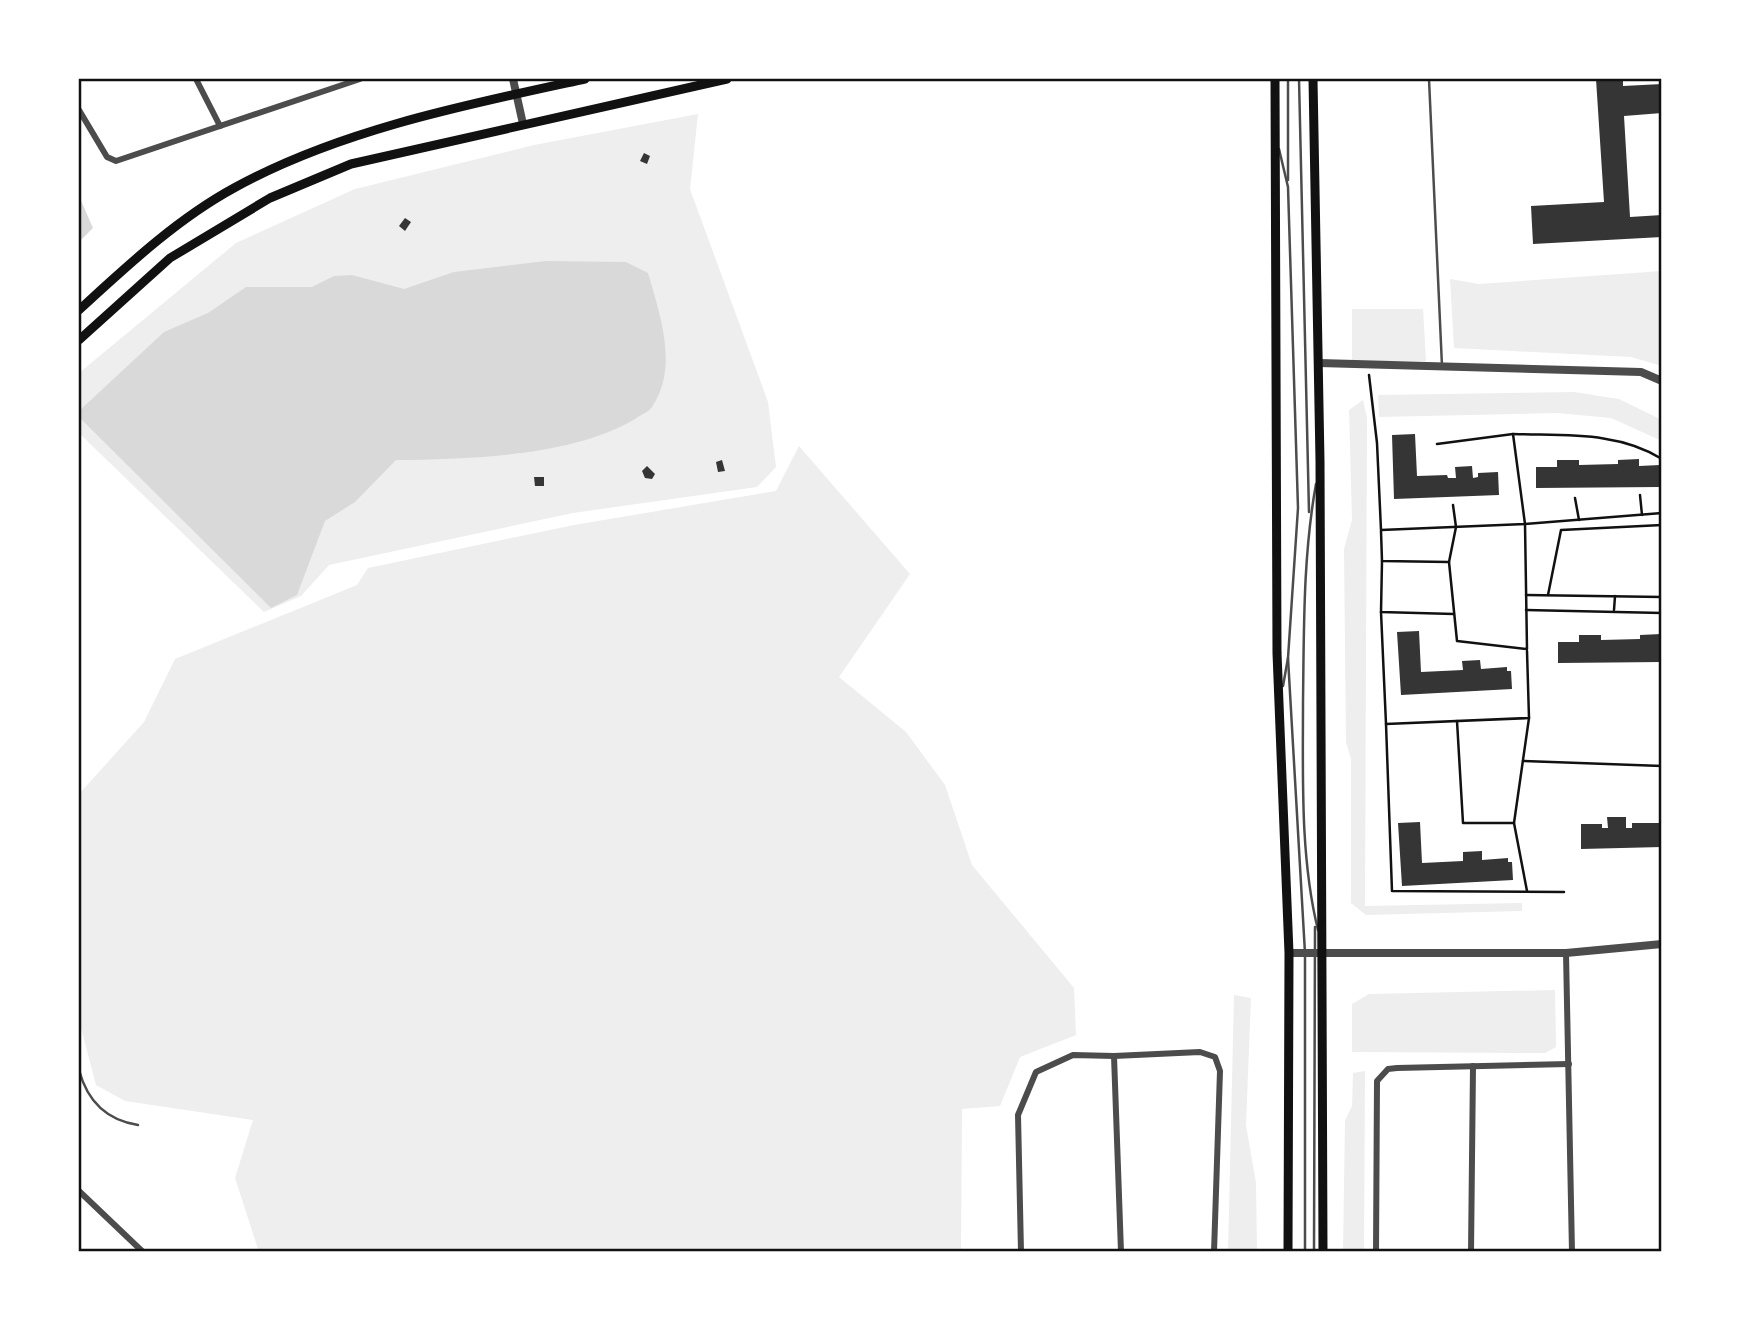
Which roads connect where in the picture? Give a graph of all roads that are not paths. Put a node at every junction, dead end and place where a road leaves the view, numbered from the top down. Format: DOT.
graph roads {
  1 [pos="196,79"];
  2 [pos="360,79"];
  3 [pos="513,79"];
  4 [pos="585,79"];
  5 [pos="727,79"];
  6 [pos="1275,79"];
  7 [pos="1288,79"];
  8 [pos="1299,79"];
  9 [pos="1312,79"];
  10 [pos="1429,79"];
  11 [pos="516,94"];
  12 [pos="79,110"];
  13 [pos="523,124"];
  14 [pos="220,126"];
  15 [pos="1276,135"];
  16 [pos="1288,187"];
  17 [pos="79,310"];
  18 [pos="79,340"];
  19 [pos="1319,363"];
  20 [pos="1442,366"];
  21 [pos="1662,381"];
  22 [pos="1320,461"];
  23 [pos="1310,519"];
  24 [pos="1288,658"];
  25 [pos="1280,700"];
  26 [pos="1316,921"];
  27 [pos="1662,944"];
  28 [pos="1289,953"];
  29 [pos="1305,953"];
  30 [pos="1566,953"];
  31 [pos="1319,954"];
  32 [pos="1114,1056"];
  33 [pos="1569,1063"];
  34 [pos="1473,1066"];
  35 [pos="79,1070"];
  36 [pos="138,1125"];
  37 [pos="79,1191"];
  38 [pos="143,1252"];
  39 [pos="1021,1252"];
  40 [pos="1121,1252"];
  41 [pos="1214,1252"];
  42 [pos="1288,1252"];
  43 [pos="1305,1252"];
  44 [pos="1314,1252"];
  45 [pos="1323,1252"];
  46 [pos="1376,1252"];
  47 [pos="1471,1252"];
  48 [pos="1572,1252"];
  1 -- 14 [label="street"];
  2 -- 14 [label="street"];
  3 -- 11 [label="street"];
  4 -- 11 [label="main road"];
  5 -- 13 [label="main road"];
  6 -- 15 [label="main road"];
  7 -- 16 [label="lane"];
  8 -- 23 [label="lane"];
  9 -- 19 [label="main road"];
  10 -- 20 [label="lane"];
  11 -- 13 [label="street"];
  11 -- 17 [label="main road"];
  12 -- 14 [label="street"];
  13 -- 18 [label="main road"];
  15 -- 16 [label="lane"];
  15 -- 25 [label="main road"];
  16 -- 24 [label="lane"];
  19 -- 20 [label="street"];
  19 -- 22 [label="main road"];
  20 -- 21 [label="street"];
  22 -- 23 [label="lane"];
  22 -- 31 [label="main road"];
  23 -- 26 [label="lane"];
  24 -- 25 [label="lane"];
  24 -- 29 [label="lane"];
  25 -- 28 [label="main road"];
  26 -- 31 [label="lane"];
  26 -- 31 [label="lane"];
  27 -- 30 [label="street"];
  28 -- 29 [label="street"];
  28 -- 42 [label="main road"];
  29 -- 31 [label="street"];
  29 -- 43 [label="lane"];
  30 -- 31 [label="street"];
  30 -- 33 [label="street"];
  31 -- 44 [label="lane"];
  31 -- 45 [label="main road"];
  32 -- 39 [label="street"];
  32 -- 40 [label="street"];
  32 -- 41 [label="street"];
  33 -- 34 [label="street"];
  33 -- 48 [label="street"];
  34 -- 46 [label="street"];
  34 -- 47 [label="street"];
  35 -- 36 [label="lane"];
  37 -- 38 [label="street"];
}
